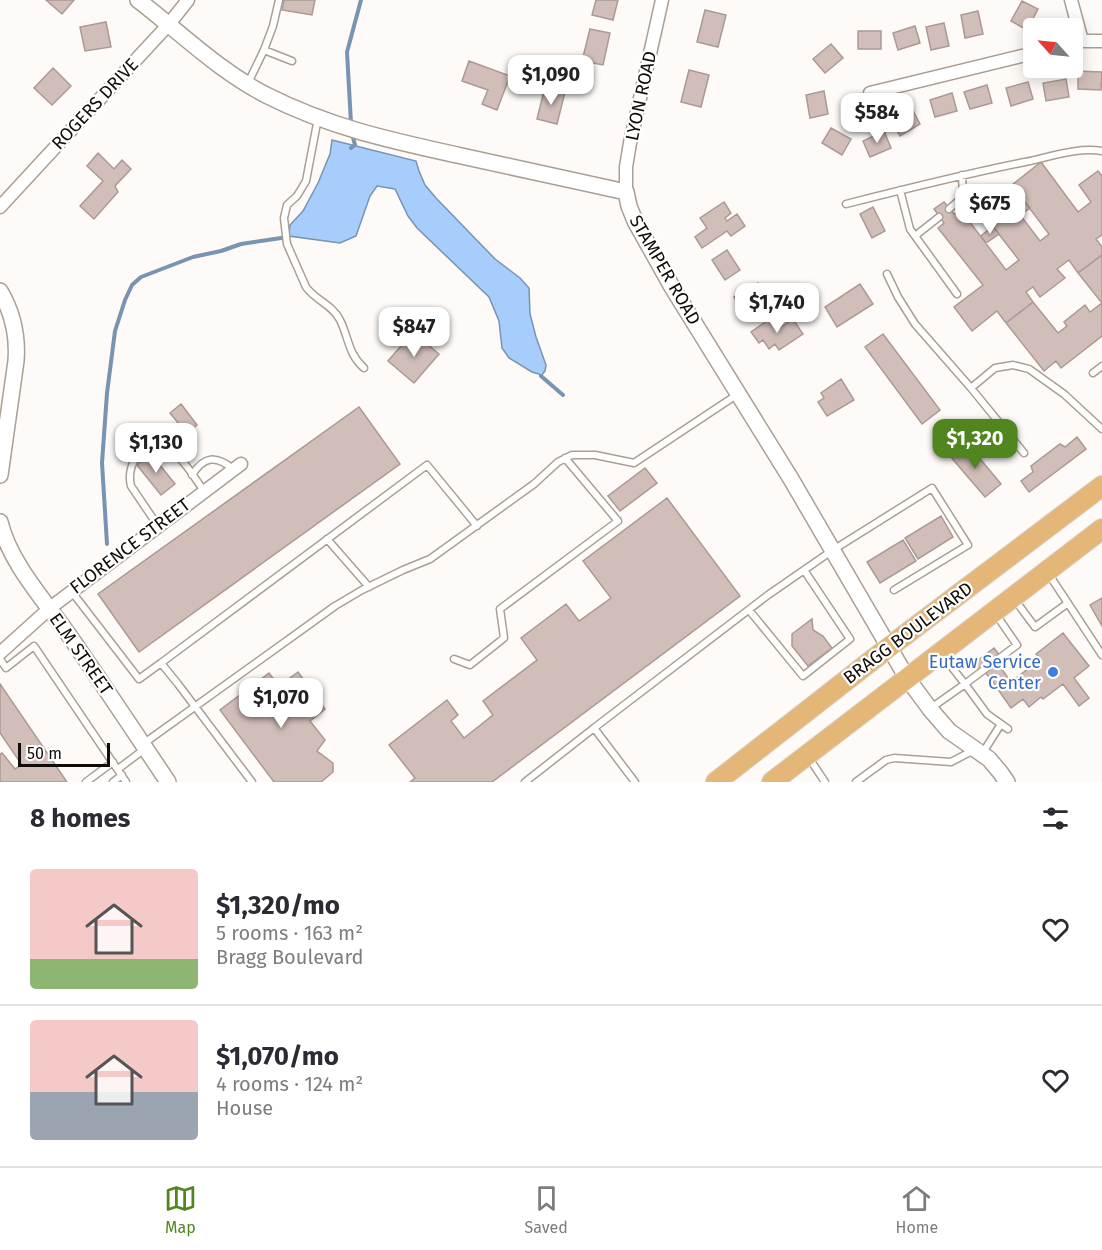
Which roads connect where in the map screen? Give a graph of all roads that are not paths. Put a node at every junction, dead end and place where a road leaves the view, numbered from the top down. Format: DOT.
graph roads {
  1 [pos="138,0"];
  2 [pos="188,0"];
  3 [pos="279,0"];
  4 [pos="662,0"];
  5 [pos="1071,0"];
  6 [pos="1074,18"];
  7 [pos="169,24"];
  8 [pos="1102,41"];
  9 [pos="1083,42"];
  10 [pos="264,50"];
  11 [pos="1023,56"];
  12 [pos="292,61"];
  13 [pos="248,84"];
  14 [pos="870,93"];
  15 [pos="318,118"];
  16 [pos="1102,151"];
  17 [pos="962,175"];
  18 [pos="900,190"];
  19 [pos="626,192"];
  20 [pos="846,204"];
  21 [pos="0,207"];
  22 [pos="949,208"];
  23 [pos="939,216"];
  24 [pos="915,236"];
  25 [pos="887,274"];
  26 [pos="0,291"];
  27 [pos="957,294"];
  28 [pos="1102,366"];
  29 [pos="364,368"];
  30 [pos="1093,374"];
  31 [pos="971,388"];
  32 [pos="738,393"];
  33 [pos="1102,429"];
  34 [pos="1024,453"];
  35 [pos="565,458"];
  36 [pos="236,466"];
  37 [pos="0,475"];
  38 [pos="192,475"];
  39 [pos="1102,486"];
  40 [pos="204,491"];
  41 [pos="0,522"];
  42 [pos="158,526"];
  43 [pos="477,526"];
  44 [pos="1102,529"];
  45 [pos="327,539"];
  46 [pos="833,550"];
  47 [pos="804,570"];
  48 [pos="1047,572"];
  49 [pos="369,587"];
  50 [pos="894,590"];
  51 [pos="71,591"];
  52 [pos="1013,597"];
  53 [pos="1068,603"];
  54 [pos="50,608"];
  55 [pos="749,610"];
  56 [pos="994,612"];
  57 [pos="889,647"];
  58 [pos="0,653"];
  59 [pos="940,653"];
  60 [pos="1102,655"];
  61 [pos="0,659"];
  62 [pos="454,659"];
  63 [pos="161,663"];
  64 [pos="907,678"];
  65 [pos="965,684"];
  66 [pos="195,707"];
  67 [pos="930,709"];
  68 [pos="1001,724"];
  69 [pos="594,728"];
  70 [pos="1008,729"];
  71 [pos="144,746"];
  72 [pos="979,752"];
  73 [pos="807,755"];
  74 [pos="113,762"];
  75 [pos="120,772"];
  76 [pos="86,782"];
  77 [pos="113,782"];
  78 [pos="126,782"];
  79 [pos="168,782"];
  80 [pos="252,782"];
  81 [pos="525,782"];
  82 [pos="635,782"];
  83 [pos="716,782"];
  84 [pos="772,782"];
  85 [pos="825,782"];
  86 [pos="856,782"];
  87 [pos="1007,782"];
  1 -- 7 [label="street, STAMPER ROAD"];
  2 -- 7 [label="street, ROGERS DRIVE"];
  3 -- 10 [label="lane"];
  4 -- 19 [label="street, LYON ROAD"];
  5 -- 6 [label="street"];
  7 -- 13 [label="street, STAMPER ROAD"];
  7 -- 21 [label="street, ROGERS DRIVE"];
  8 -- 9 [label="street"];
  10 -- 12 [label="lane"];
  10 -- 13 [label="lane"];
  11 -- 14 [label="street"];
  13 -- 15 [label="street, STAMPER ROAD"];
  15 -- 19 [label="street, STAMPER ROAD"];
  15 -- 29 [label="lane"];
  16 -- 17 [label="lane"];
  17 -- 18 [label="lane"];
  17 -- 22 [label="lane"];
  18 -- 20 [label="lane"];
  18 -- 24 [label="lane"];
  19 -- 32 [label="street, STAMPER ROAD"];
  23 -- 24 [label="lane"];
  24 -- 27 [label="lane"];
  25 -- 31 [label="lane"];
  26 -- 37 [label="street"];
  28 -- 30 [label="lane"];
  31 -- 33 [label="lane"];
  31 -- 34 [label="lane"];
  32 -- 35 [label="lane"];
  32 -- 46 [label="street, STAMPER ROAD"];
  35 -- 43 [label="lane"];
  35 -- 62 [label="lane"];
  36 -- 38 [label="lane"];
  36 -- 40 [label="street, FLORENCE STREET"];
  38 -- 40 [label="lane"];
  38 -- 42 [label="lane"];
  39 -- 57 [label="main road, BRAGG BOULEVARD"];
  40 -- 42 [label="street, FLORENCE STREET"];
  41 -- 54 [label="street, ELM STREET"];
  42 -- 51 [label="street, FLORENCE STREET"];
  43 -- 45 [label="lane"];
  43 -- 49 [label="lane"];
  44 -- 48 [label="main road, BRAGG BOULEVARD"];
  45 -- 49 [label="lane"];
  45 -- 63 [label="lane"];
  46 -- 47 [label="lane"];
  46 -- 50 [label="lane"];
  46 -- 57 [label="street, STAMPER ROAD"];
  47 -- 55 [label="lane"];
  47 -- 55 [label="lane"];
  48 -- 52 [label="main road, BRAGG BOULEVARD"];
  48 -- 53 [label="lane"];
  49 -- 66 [label="lane"];
  51 -- 54 [label="street, FLORENCE STREET"];
  51 -- 63 [label="lane"];
  52 -- 53 [label="lane"];
  52 -- 56 [label="main road, BRAGG BOULEVARD"];
  53 -- 60 [label="lane"];
  54 -- 58 [label="street, FLORENCE STREET"];
  54 -- 71 [label="street, ELM STREET"];
  55 -- 69 [label="lane"];
  56 -- 59 [label="main road, BRAGG BOULEVARD"];
  56 -- 65 [label="lane"];
  57 -- 64 [label="street, STAMPER ROAD"];
  57 -- 83 [label="main road, BRAGG BOULEVARD"];
  59 -- 64 [label="main road, BRAGG BOULEVARD"];
  59 -- 65 [label="lane"];
  61 -- 74 [label="lane"];
  63 -- 66 [label="lane"];
  64 -- 67 [label="street, STAMPER ROAD"];
  64 -- 73 [label="main road, BRAGG BOULEVARD"];
  65 -- 67 [label="lane"];
  65 -- 68 [label="lane"];
  66 -- 71 [label="lane"];
  66 -- 80 [label="lane"];
  67 -- 72 [label="street, STAMPER ROAD"];
  68 -- 70 [label="lane"];
  68 -- 72 [label="lane"];
  69 -- 81 [label="lane"];
  69 -- 82 [label="lane"];
  71 -- 75 [label="lane"];
  71 -- 79 [label="street, ELM STREET"];
  72 -- 86 [label="lane"];
  72 -- 87 [label="street, STAMPER ROAD"];
  73 -- 84 [label="main road, BRAGG BOULEVARD"];
  73 -- 85 [label="lane"];
  74 -- 75 [label="lane"];
  74 -- 76 [label="lane"];
  75 -- 77 [label="lane"];
  75 -- 78 [label="lane"];
}
